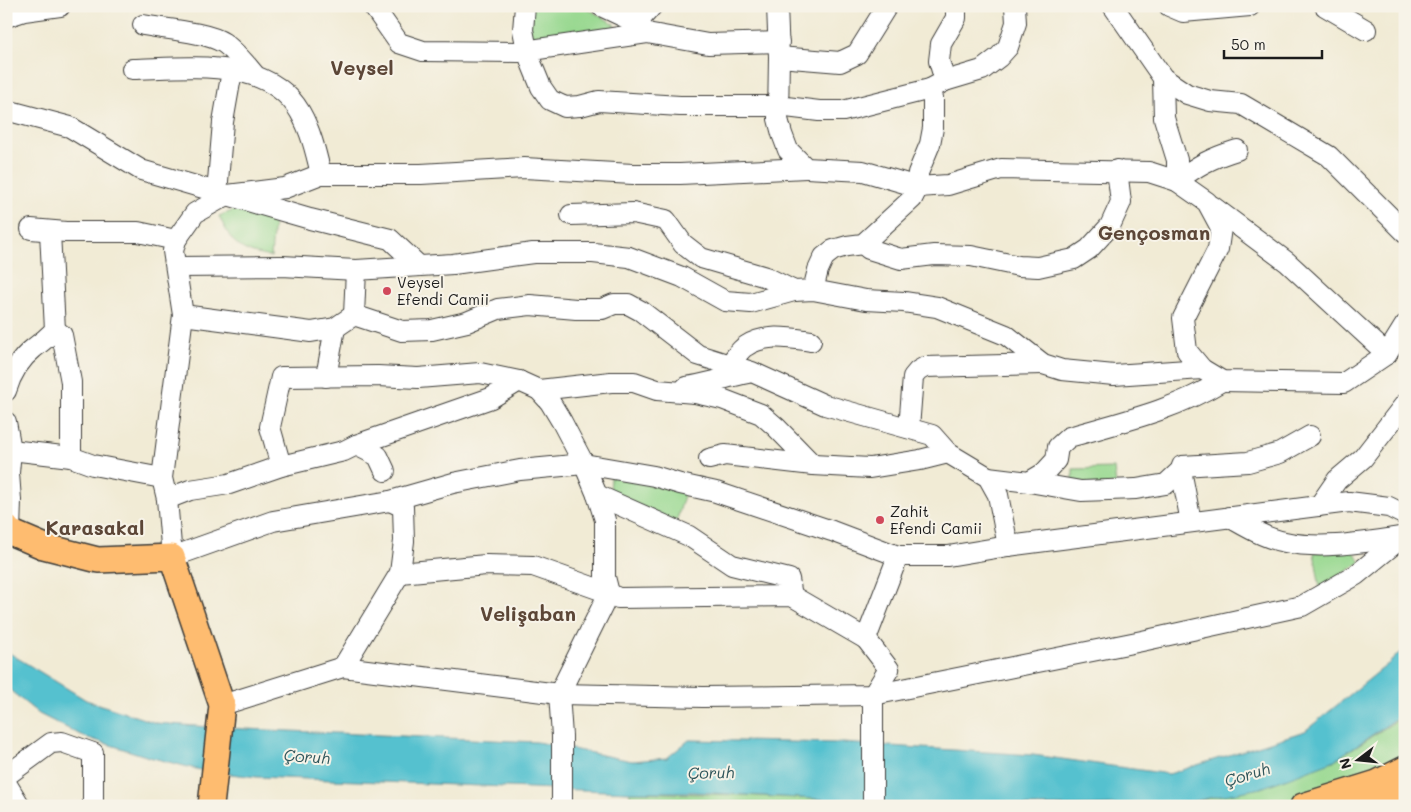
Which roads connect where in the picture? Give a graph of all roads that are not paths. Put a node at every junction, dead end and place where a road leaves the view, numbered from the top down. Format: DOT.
graph roads {
  1 [pos="60,6"];
  2 [pos="373,6"];
  3 [pos="525,6"];
  4 [pos="601,6"];
  5 [pos="652,6"];
  6 [pos="777,6"];
  7 [pos="887,6"];
  8 [pos="956,6"];
  9 [pos="1015,6"];
  10 [pos="1113,6"];
  11 [pos="1169,6"];
  12 [pos="1250,6"];
  13 [pos="1325,6"];
  14 [pos="6,17"];
  15 [pos="143,25"];
  16 [pos="642,28"];
  17 [pos="1366,30"];
  18 [pos="779,49"];
  19 [pos="526,50"];
  20 [pos="132,69"];
  21 [pos="232,71"];
  22 [pos="254,74"];
  23 [pos="1163,78"];
  24 [pos="938,85"];
  25 [pos="778,106"];
  26 [pos="6,110"];
  27 [pos="1237,150"];
  28 [pos="806,168"];
  29 [pos="1117,170"];
  30 [pos="321,174"];
  31 [pos="1177,181"];
  32 [pos="918,187"];
  33 [pos="222,194"];
  34 [pos="1207,202"];
  35 [pos="571,215"];
  36 [pos="1403,228"];
  37 [pos="176,240"];
  38 [pos="863,244"];
  39 [pos="418,265"];
  40 [pos="177,268"];
  41 [pos="356,270"];
  42 [pos="803,290"];
  43 [pos="354,315"];
  44 [pos="183,316"];
  45 [pos="1405,325"];
  46 [pos="335,328"];
  47 [pos="55,330"];
  48 [pos="811,341"];
  49 [pos="1387,354"];
  50 [pos="1043,364"];
  51 [pos="728,366"];
  52 [pos="1202,369"];
  53 [pos="752,372"];
  54 [pos="326,377"];
  55 [pos="519,381"];
  56 [pos="1222,381"];
  57 [pos="539,390"];
  58 [pos="657,390"];
  59 [pos="6,391"];
  60 [pos="1405,404"];
  61 [pos="6,422"];
  62 [pos="908,428"];
  63 [pos="1310,436"];
  64 [pos="356,445"];
  65 [pos="10,450"];
  66 [pos="948,452"];
  67 [pos="72,457"];
  68 [pos="709,458"];
  69 [pos="584,464"];
  70 [pos="280,466"];
  71 [pos="813,466"];
  72 [pos="1181,470"];
  73 [pos="385,471"];
  74 [pos="988,477"];
  75 [pos="162,478"];
  76 [pos="1029,482"];
  77 [pos="597,495"];
  78 [pos="167,499"];
  79 [pos="390,501"];
  80 [pos="1320,506"];
  81 [pos="1405,515"];
  82 [pos="1229,517"];
  83 [pos="1191,522"];
  84 [pos="8,530"];
  85 [pos="1403,536"];
  86 [pos="1008,546"];
  87 [pos="898,556"];
  88 [pos="172,557"];
  89 [pos="400,573"];
  90 [pos="609,593"];
  91 [pos="792,596"];
  92 [pos="866,639"];
  93 [pos="343,667"];
  94 [pos="559,694"];
  95 [pos="873,695"];
  96 [pos="221,712"];
  97 [pos="1405,769"];
  98 [pos="6,776"];
  99 [pos="6,783"];
  100 [pos="1405,790"];
  101 [pos="562,805"];
  102 [pos="20,806"];
  103 [pos="93,806"];
  104 [pos="211,806"];
  105 [pos="873,806"];
  106 [pos="1303,806"];
  107 [pos="1362,806"];
  1 -- 14 [label="street"];
  2 -- 19 [label="street"];
  3 -- 19 [label="street"];
  4 -- 16 [label="street"];
  5 -- 16 [label="street"];
  6 -- 18 [label="street"];
  7 -- 18 [label="street"];
  8 -- 24 [label="street"];
  9 -- 24 [label="street"];
  10 -- 23 [label="street"];
  11 -- 12 [label="street"];
  13 -- 17 [label="street"];
  15 -- 22 [label="street"];
  16 -- 18 [label="street"];
  16 -- 19 [label="street"];
  18 -- 25 [label="street"];
  19 -- 25 [label="street"];
  20 -- 21 [label="street"];
  21 -- 22 [label="street"];
  21 -- 33 [label="street"];
  22 -- 30 [label="street"];
  23 -- 31 [label="street"];
  23 -- 36 [label="street"];
  24 -- 25 [label="street"];
  24 -- 32 [label="street"];
  25 -- 28 [label="street"];
  26 -- 33 [label="street"];
  27 -- 31 [label="street"];
  28 -- 30 [label="street"];
  28 -- 32 [label="street"];
  29 -- 31 [label="street"];
  29 -- 32 [label="street"];
  29 -- 38 [label="street"];
  30 -- 33 [label="street"];
  31 -- 34 [label="street"];
  32 -- 38 [label="street"];
  33 -- 37 [label="street"];
  33 -- 39 [label="street"];
  34 -- 49 [label="street"];
  34 -- 52 [label="street"];
  35 -- 42 [label="street"];
  37 -- 40 [label="street"];
  37 -- 47 [label="street"];
  38 -- 42 [label="street"];
  39 -- 41 [label="street"];
  39 -- 42 [label="street"];
  40 -- 41 [label="street"];
  40 -- 44 [label="street"];
  41 -- 43 [label="street"];
  42 -- 50 [label="street"];
  43 -- 46 [label="street"];
  43 -- 51 [label="street"];
  44 -- 46 [label="street"];
  44 -- 75 [label="street"];
  45 -- 49 [label="street"];
  46 -- 54 [label="street"];
  47 -- 59 [label="street"];
  47 -- 67 [label="street"];
  48 -- 51 [label="street"];
  49 -- 56 [label="street"];
  50 -- 52 [label="street"];
  50 -- 62 [label="street"];
  51 -- 53 [label="street"];
  52 -- 56 [label="street"];
  53 -- 58 [label="street"];
  53 -- 62 [label="street"];
  54 -- 55 [label="street"];
  54 -- 70 [label="street"];
  55 -- 57 [label="street"];
  55 -- 64 [label="street"];
  56 -- 76 [label="street"];
  57 -- 58 [label="street"];
  57 -- 69 [label="street"];
  58 -- 71 [label="street"];
  60 -- 80 [label="street"];
  61 -- 65 [label="street"];
  62 -- 66 [label="street"];
  63 -- 72 [label="street"];
  64 -- 70 [label="street"];
  64 -- 73 [label="street"];
  65 -- 67 [label="street"];
  65 -- 84 [label="street"];
  66 -- 71 [label="street"];
  66 -- 74 [label="street"];
  67 -- 75 [label="street"];
  68 -- 71 [label="street"];
  69 -- 77 [label="street"];
  69 -- 79 [label="street"];
  69 -- 87 [label="street"];
  70 -- 78 [label="street"];
  72 -- 76 [label="street"];
  72 -- 83 [label="street"];
  74 -- 76 [label="street"];
  74 -- 86 [label="street"];
  75 -- 78 [label="street"];
  77 -- 90 [label="street"];
  77 -- 91 [label="street"];
  78 -- 88 [label="street"];
  79 -- 88 [label="street"];
  79 -- 89 [label="street"];
  80 -- 81 [label="street"];
  80 -- 82 [label="street"];
  82 -- 83 [label="street"];
  82 -- 85 [label="street"];
  83 -- 86 [label="street"];
  84 -- 88 [label="main road"];
  85 -- 95 [label="street"];
  86 -- 87 [label="street"];
  87 -- 92 [label="street"];
  88 -- 96 [label="main road"];
  89 -- 90 [label="street"];
  89 -- 93 [label="street"];
  90 -- 91 [label="street"];
  90 -- 94 [label="street"];
  91 -- 92 [label="street"];
  92 -- 95 [label="street"];
  93 -- 94 [label="street"];
  93 -- 96 [label="street"];
  94 -- 95 [label="street"];
  94 -- 101 [label="street"];
  95 -- 105 [label="street"];
  96 -- 104 [label="main road"];
  97 -- 106 [label="main road"];
  98 -- 103 [label="street"];
  99 -- 102 [label="street"];
  100 -- 107 [label="main road"];
}
